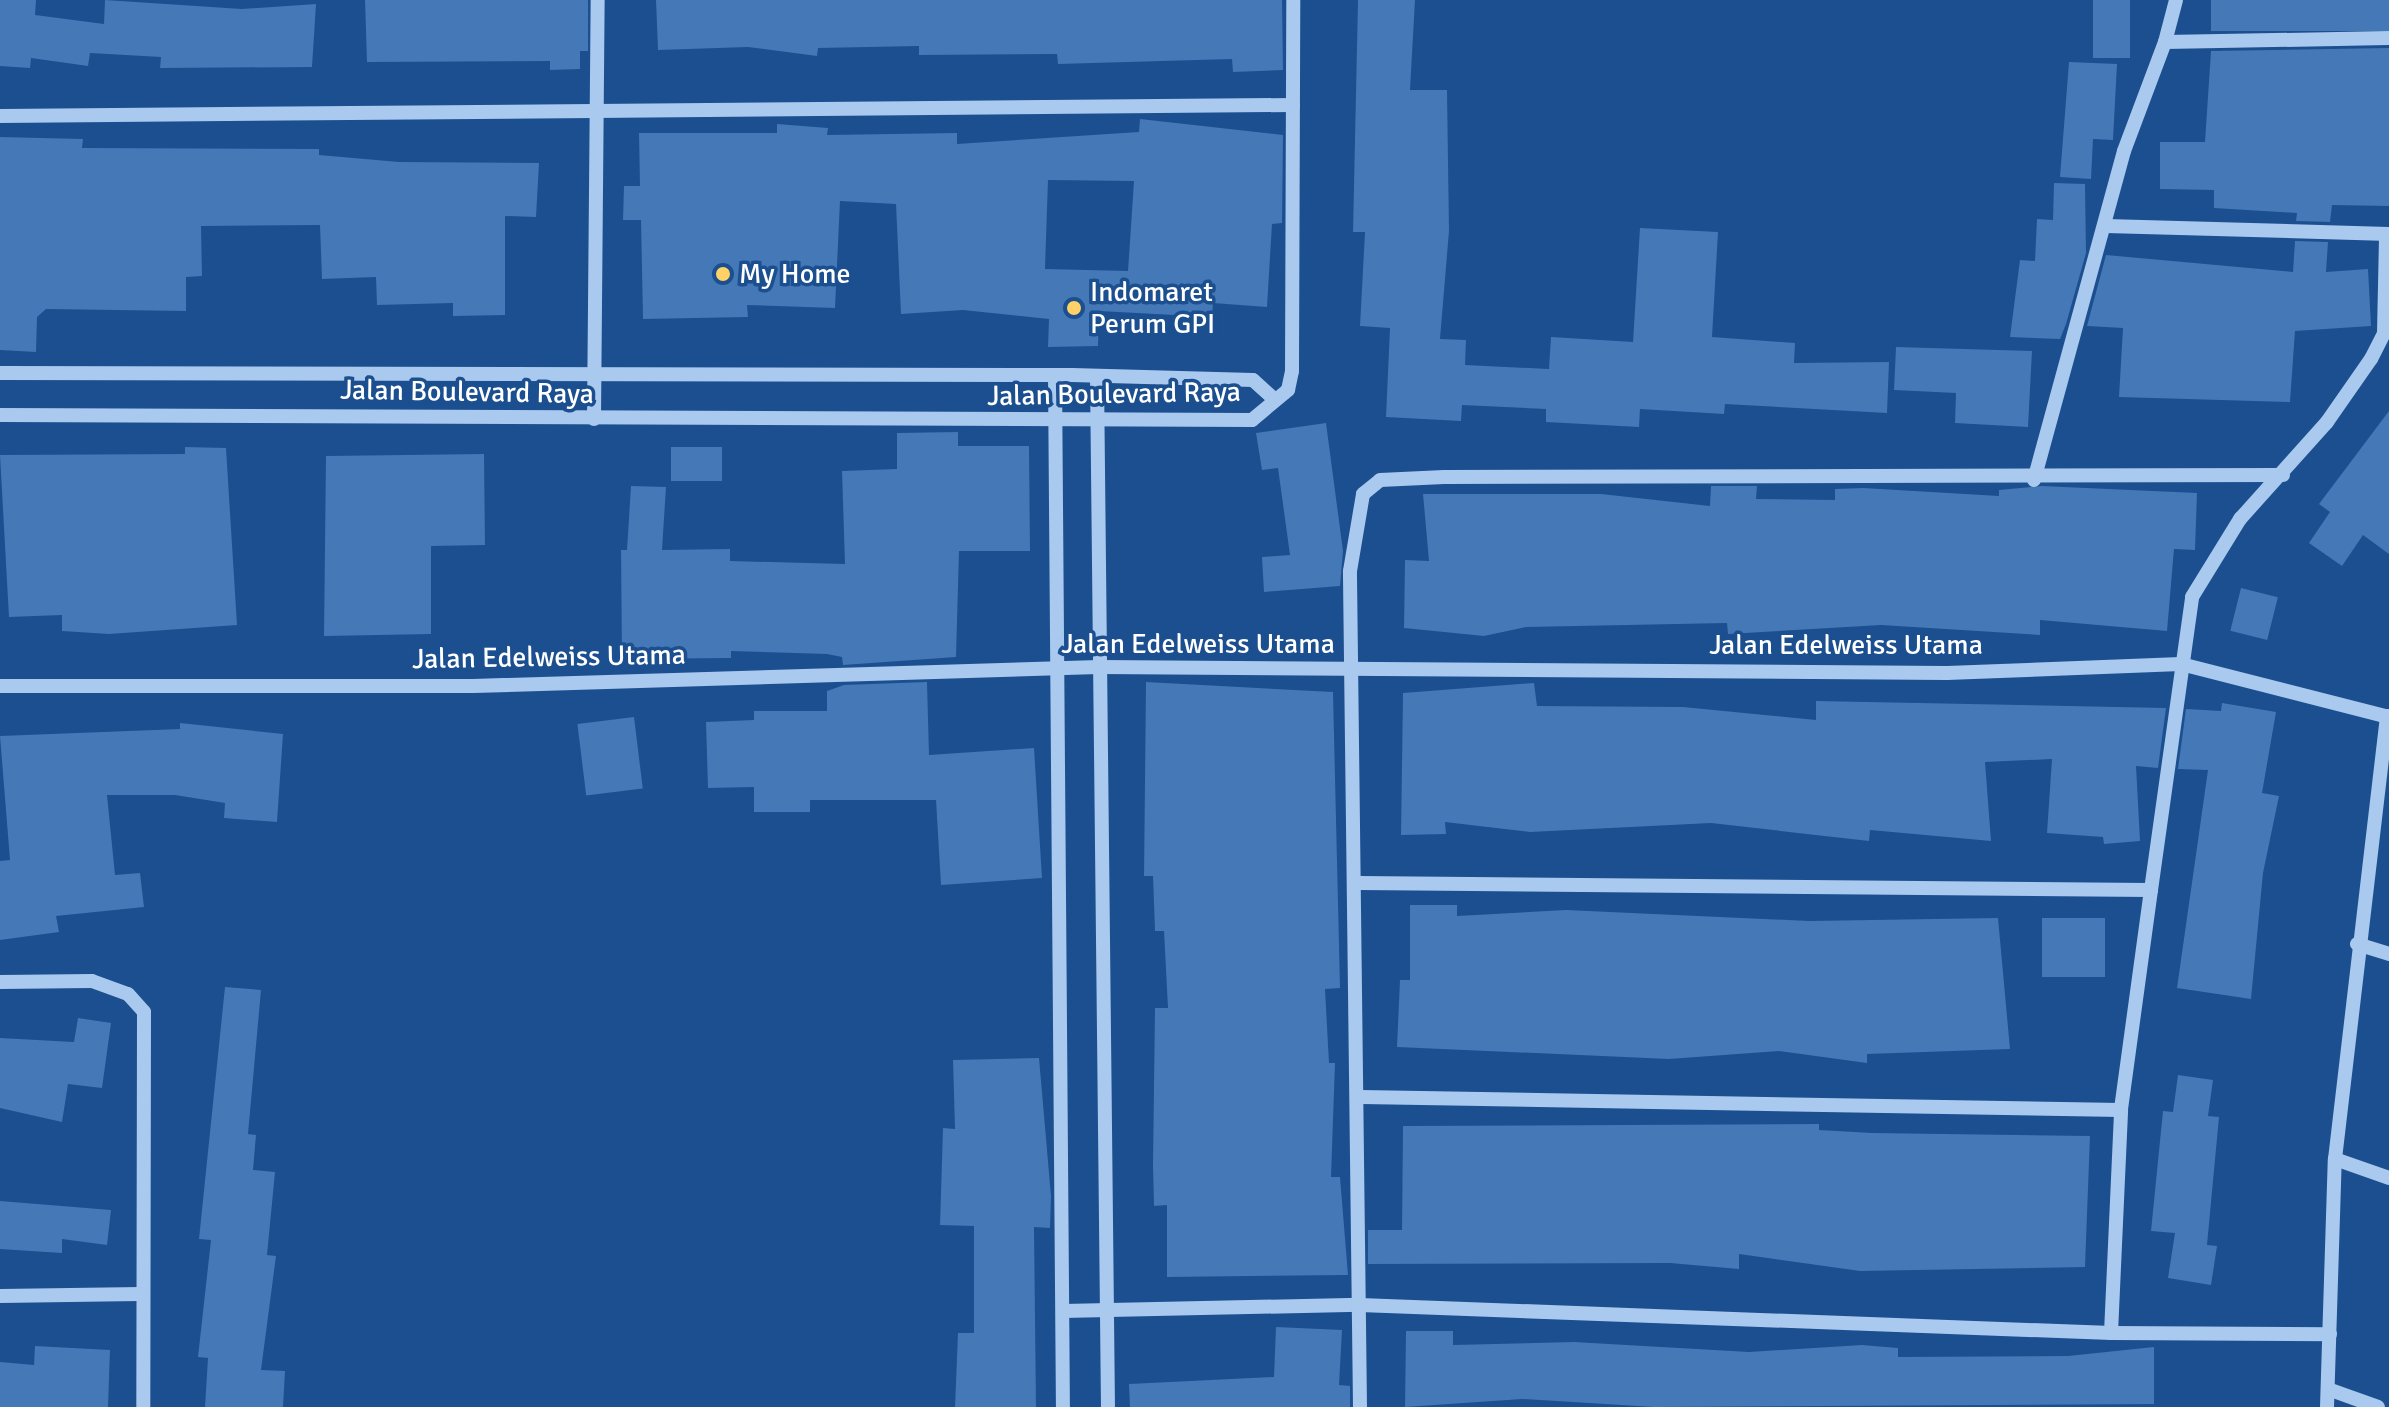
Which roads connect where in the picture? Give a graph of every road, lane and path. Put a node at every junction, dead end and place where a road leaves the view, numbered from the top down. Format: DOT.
graph roads {
  1 [pos="598,0"];
  2 [pos="1293,0"];
  3 [pos="2176,0"];
  4 [pos="2389,38"];
  5 [pos="2165,42"];
  6 [pos="1293,105"];
  7 [pos="599,113"];
  8 [pos="0,116"];
  9 [pos="2106,226"];
  10 [pos="2387,234"];
  11 [pos="0,373"];
  12 [pos="596,375"];
  13 [pos="1055,375"];
  14 [pos="1097,376"];
  15 [pos="1274,399"];
  16 [pos="0,415"];
  17 [pos="594,419"];
  18 [pos="1059,421"];
  19 [pos="1098,421"];
  20 [pos="2283,475"];
  21 [pos="2034,480"];
  22 [pos="2181,664"];
  23 [pos="1099,667"];
  24 [pos="1060,670"];
  25 [pos="1351,671"];
  26 [pos="0,686"];
  27 [pos="2388,717"];
  28 [pos="1359,883"];
  29 [pos="2151,890"];
  30 [pos="2357,944"];
  31 [pos="2389,954"];
  32 [pos="0,982"];
  33 [pos="1361,1097"];
  34 [pos="2121,1110"];
  35 [pos="2335,1159"];
  36 [pos="2389,1178"];
  37 [pos="140,1294"];
  38 [pos="0,1296"];
  39 [pos="1360,1305"];
  40 [pos="1109,1310"];
  41 [pos="1063,1311"];
  42 [pos="2111,1333"];
  43 [pos="2330,1334"];
  44 [pos="2328,1389"];
  45 [pos="143,1407"];
  46 [pos="1063,1407"];
  47 [pos="1108,1407"];
  48 [pos="1360,1407"];
  49 [pos="2327,1407"];
  50 [pos="2378,1407"];
  1 -- 7 [label="street"];
  2 -- 6 [label="street"];
  3 -- 5 [label="street"];
  4 -- 5 [label="street"];
  5 -- 9 [label="street"];
  6 -- 7 [label="street"];
  6 -- 15 [label="street"];
  7 -- 8 [label="street"];
  7 -- 12 [label="street"];
  9 -- 10 [label="street"];
  9 -- 21 [label="street"];
  10 -- 20 [label="street"];
  11 -- 12 [label="street, Jalan Boulevard Raya"];
  12 -- 13 [label="street, Jalan Boulevard Raya"];
  12 -- 17 [label="street"];
  13 -- 14 [label="street, Jalan Boulevard Raya"];
  13 -- 18 [label="street"];
  14 -- 15 [label="street, Jalan Boulevard Raya"];
  14 -- 19 [label="street"];
  15 -- 19 [label="street, Jalan Boulevard Raya"];
  16 -- 17 [label="street, Jalan Boulevard Raya"];
  17 -- 18 [label="street, Jalan Boulevard Raya"];
  18 -- 19 [label="street, Jalan Boulevard Raya"];
  18 -- 24 [label="street"];
  19 -- 23 [label="street"];
  20 -- 21 [label="street"];
  20 -- 22 [label="street"];
  21 -- 25 [label="street"];
  22 -- 25 [label="street, Jalan Edelweiss Utama"];
  22 -- 27 [label="street, Jalan Edelweiss Utama"];
  22 -- 29 [label="street"];
  23 -- 24 [label="street, Jalan Edelweiss Utama"];
  23 -- 25 [label="street, Jalan Edelweiss Utama"];
  23 -- 40 [label="street"];
  24 -- 26 [label="street, Jalan Edelweiss Utama"];
  24 -- 41 [label="street"];
  25 -- 28 [label="street"];
  27 -- 30 [label="street"];
  28 -- 29 [label="street"];
  28 -- 33 [label="street"];
  29 -- 34 [label="street"];
  30 -- 31 [label="street"];
  30 -- 35 [label="street"];
  32 -- 37 [label="street"];
  33 -- 34 [label="street"];
  33 -- 39 [label="street"];
  34 -- 42 [label="street"];
  35 -- 36 [label="street"];
  35 -- 43 [label="street"];
  37 -- 38 [label="street"];
  37 -- 45 [label="street"];
  39 -- 40 [label="street"];
  39 -- 42 [label="street"];
  39 -- 48 [label="street"];
  40 -- 41 [label="street"];
  40 -- 47 [label="street"];
  41 -- 46 [label="street"];
  42 -- 43 [label="street"];
  43 -- 44 [label="street"];
  44 -- 49 [label="street"];
  44 -- 50 [label="street"];
}
